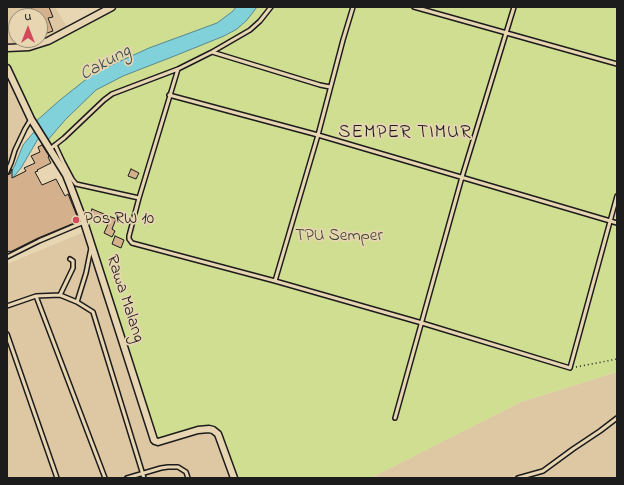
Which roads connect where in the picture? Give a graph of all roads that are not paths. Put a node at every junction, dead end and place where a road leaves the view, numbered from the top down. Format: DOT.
graph roads {
  1 [pos="112,7"];
  2 [pos="271,7"];
  3 [pos="353,7"];
  4 [pos="414,7"];
  5 [pos="514,7"];
  6 [pos="507,33"];
  7 [pos="7,48"];
  8 [pos="212,52"];
  9 [pos="617,64"];
  10 [pos="7,68"];
  11 [pos="178,69"];
  12 [pos="330,87"];
  13 [pos="169,95"];
  14 [pos="32,120"];
  15 [pos="318,134"];
  16 [pos="53,147"];
  17 [pos="7,172"];
  18 [pos="462,178"];
  19 [pos="617,196"];
  20 [pos="139,198"];
  21 [pos="610,221"];
  22 [pos="84,222"];
  23 [pos="617,223"];
  24 [pos="91,244"];
  25 [pos="7,257"];
  26 [pos="70,259"];
  27 [pos="275,281"];
  28 [pos="60,295"];
  29 [pos="36,296"];
  30 [pos="78,302"];
  31 [pos="7,306"];
  32 [pos="422,323"];
  33 [pos="7,334"];
  34 [pos="395,418"];
  35 [pos="617,418"];
  36 [pos="142,474"];
  37 [pos="58,478"];
  38 [pos="105,478"];
  39 [pos="126,478"];
  40 [pos="144,478"];
  41 [pos="188,478"];
  42 [pos="234,478"];
  43 [pos="518,478"];
  1 -- 7 [label="street"];
  2 -- 8 [label="lane"];
  3 -- 12 [label="lane"];
  4 -- 6 [label="lane"];
  5 -- 6 [label="lane"];
  6 -- 9 [label="lane"];
  6 -- 18 [label="lane"];
  8 -- 11 [label="lane"];
  8 -- 12 [label="lane"];
  10 -- 14 [label="street, Rawa Malang"];
  11 -- 13 [label="lane"];
  11 -- 16 [label="lane"];
  12 -- 15 [label="lane"];
  13 -- 15 [label="lane"];
  13 -- 20 [label="lane"];
  14 -- 16 [label="street, Rawa Malang"];
  14 -- 17 [label="lane"];
  15 -- 18 [label="lane"];
  15 -- 27 [label="lane"];
  16 -- 20 [label="lane"];
  16 -- 22 [label="street, Rawa Malang"];
  18 -- 21 [label="lane"];
  18 -- 32 [label="lane"];
  19 -- 21 [label="lane"];
  20 -- 27 [label="lane"];
  21 -- 23 [label="lane"];
  21 -- 32 [label="lane"];
  22 -- 24 [label="street, Rawa Malang"];
  22 -- 25 [label="lane"];
  24 -- 30 [label="lane"];
  24 -- 42 [label="street, Rawa Malang"];
  26 -- 28 [label="lane"];
  27 -- 32 [label="lane"];
  28 -- 29 [label="lane"];
  28 -- 30 [label="lane"];
  29 -- 31 [label="lane"];
  29 -- 38 [label="lane"];
  30 -- 36 [label="lane"];
  32 -- 34 [label="lane"];
  33 -- 37 [label="lane"];
  35 -- 43 [label="lane"];
  36 -- 39 [label="lane"];
  36 -- 40 [label="lane"];
  36 -- 41 [label="lane"];
}
